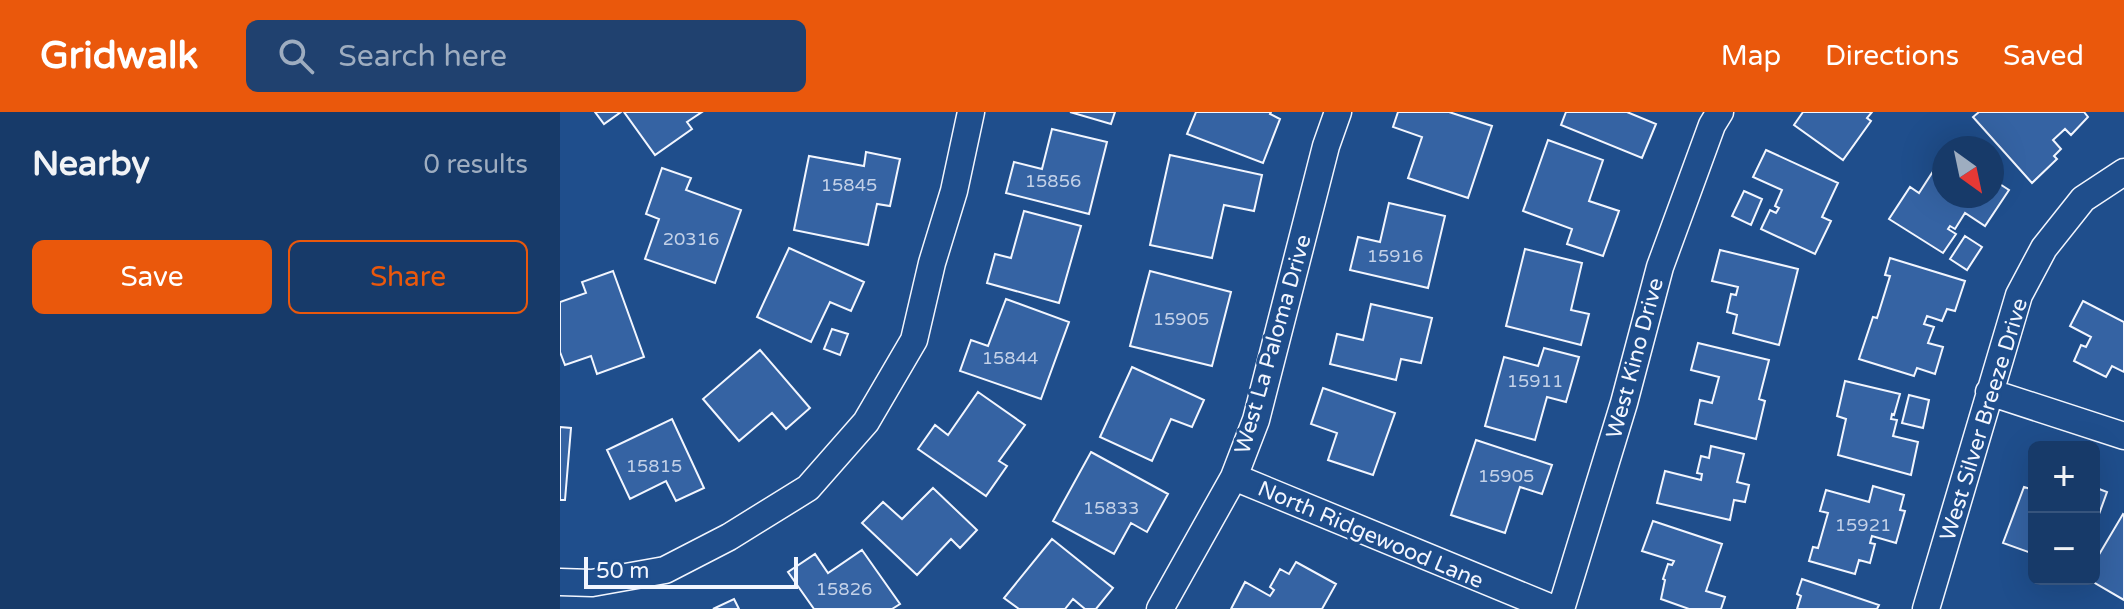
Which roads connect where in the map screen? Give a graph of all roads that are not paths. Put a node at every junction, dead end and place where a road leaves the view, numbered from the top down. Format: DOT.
graph roads {
  1 [pos="971,112"];
  2 [pos="1338,112"];
  3 [pos="1720,112"];
  4 [pos="2124,172"];
  5 [pos="1989,392"];
  6 [pos="2124,436"];
  7 [pos="1234,477"];
  8 [pos="560,582"];
  9 [pos="1160,609"];
  10 [pos="1554,609"];
  11 [pos="1561,609"];
  12 [pos="1926,609"];
  1 -- 8 [label="street"];
  2 -- 7 [label="street, West La Paloma Drive"];
  3 -- 11 [label="street, West Kino Drive"];
  4 -- 5 [label="street, West Silver Breeze Drive"];
  5 -- 6 [label="street"];
  5 -- 12 [label="street, West Silver Breeze Drive"];
  7 -- 9 [label="street, West La Paloma Drive"];
  7 -- 10 [label="street, North Ridgewood Lane"];
}
